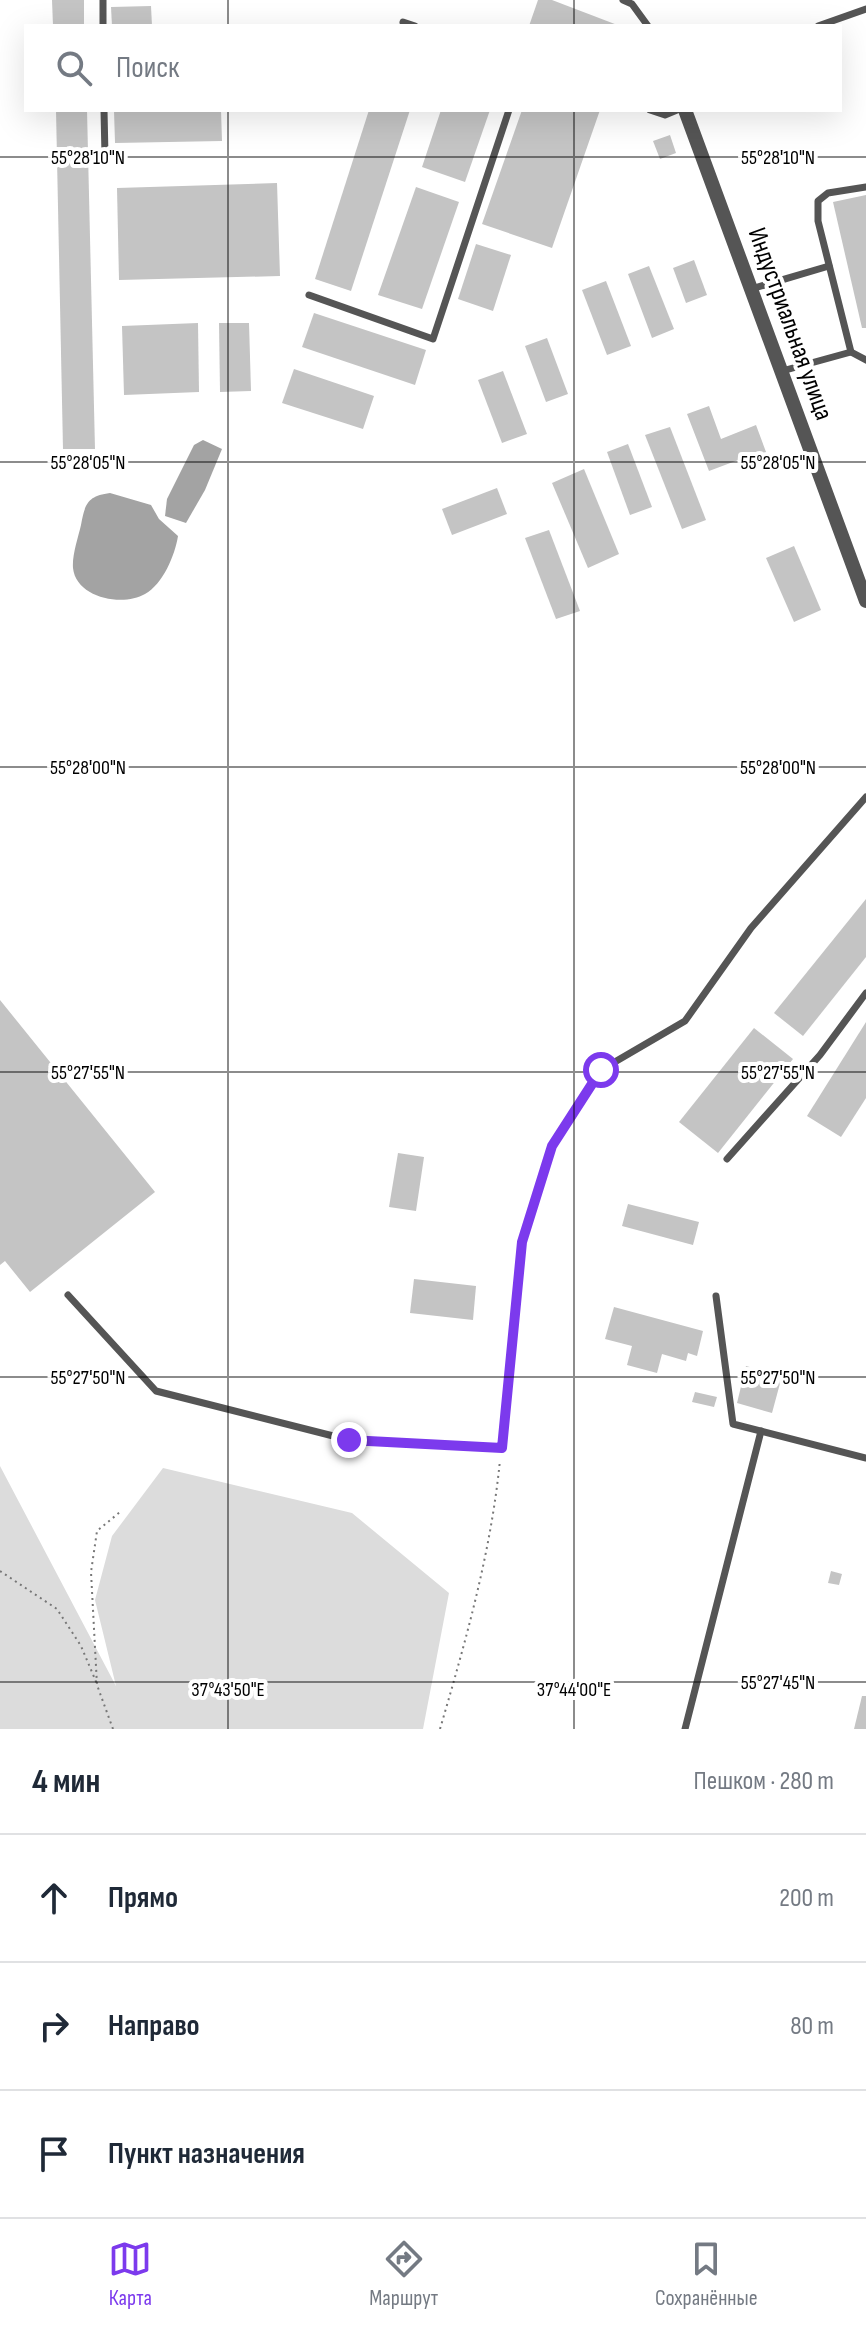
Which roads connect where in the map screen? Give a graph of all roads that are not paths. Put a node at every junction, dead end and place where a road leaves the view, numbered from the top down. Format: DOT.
graph roads {
  1 [pos="103,0"];
  2 [pos="623,0"];
  3 [pos="866,9"];
  4 [pos="403,22"];
  5 [pos="103,24"];
  6 [pos="409,24"];
  7 [pos="647,24"];
  8 [pos="824,24"];
  9 [pos="104,112"];
  10 [pos="508,112"];
  11 [pos="686,112"];
  12 [pos="105,156"];
  13 [pos="866,187"];
  14 [pos="829,266"];
  15 [pos="751,289"];
  16 [pos="309,295"];
  17 [pos="851,352"];
  18 [pos="866,360"];
  19 [pos="782,371"];
  20 [pos="866,601"];
  21 [pos="866,797"];
  22 [pos="866,993"];
  23 [pos="601,1070"];
  24 [pos="727,1159"];
  25 [pos="68,1295"];
  26 [pos="716,1296"];
  27 [pos="761,1431"];
  28 [pos="502,1448"];
  29 [pos="866,1458"];
  30 [pos="685,1729"];
  1 -- 5 [label="lane"];
  2 -- 7 [label="lane"];
  3 -- 8 [label="lane"];
  4 -- 6 [label="lane"];
  9 -- 12 [label="lane"];
  10 -- 16 [label="lane"];
  11 -- 15 [label="street, Индустриальная улица"];
  13 -- 14 [label="lane"];
  14 -- 15 [label="lane"];
  14 -- 17 [label="lane"];
  15 -- 19 [label="street, Индустриальная улица"];
  17 -- 18 [label="lane"];
  17 -- 19 [label="lane"];
  19 -- 20 [label="street, Индустриальная улица"];
  21 -- 23 [label="lane"];
  22 -- 24 [label="lane"];
  25 -- 28 [label="lane"];
  26 -- 27 [label="lane"];
  27 -- 29 [label="lane"];
  27 -- 30 [label="lane"];
}
